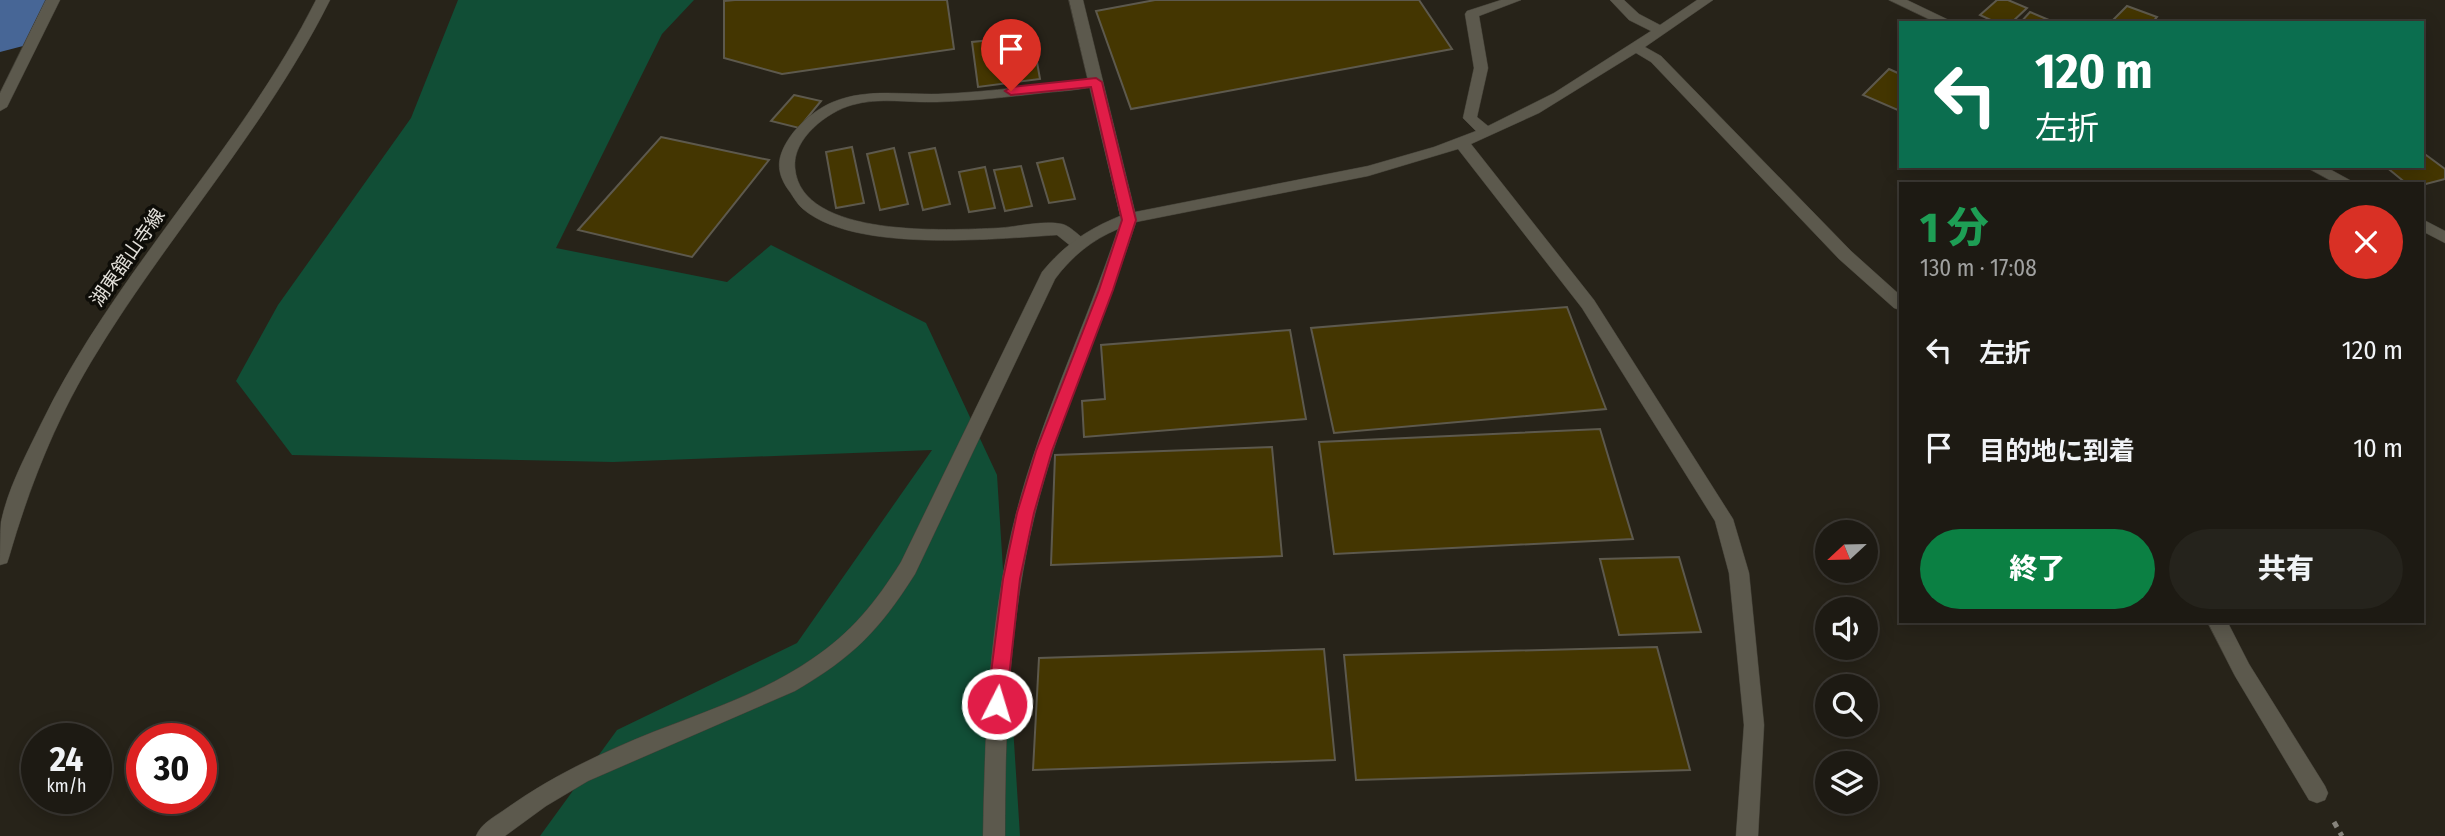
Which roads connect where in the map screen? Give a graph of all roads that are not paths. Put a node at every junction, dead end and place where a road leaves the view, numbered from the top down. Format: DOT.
graph roads {
  1 [pos="52,0"];
  2 [pos="323,0"];
  3 [pos="1076,0"];
  4 [pos="1617,0"];
  5 [pos="1706,0"];
  6 [pos="1896,0"];
  7 [pos="1503,1"];
  8 [pos="1944,21"];
  9 [pos="1659,30"];
  10 [pos="1633,47"];
  11 [pos="1096,82"];
  12 [pos="0,107"];
  13 [pos="1487,133"];
  14 [pos="1461,143"];
  15 [pos="2315,168"];
  16 [pos="2346,182"];
  17 [pos="1129,220"];
  18 [pos="2424,225"];
  19 [pos="2445,238"];
  20 [pos="1078,243"];
  21 [pos="1899,303"];
  22 [pos="0,557"];
  23 [pos="2218,623"];
  24 [pos="2317,793"];
  25 [pos="487,836"];
  26 [pos="994,836"];
  27 [pos="1747,836"];
  1 -- 12 [label="street"];
  2 -- 22 [label="street, 湖東舘山寺線"];
  3 -- 11 [label="street"];
  4 -- 9 [label="street"];
  5 -- 9 [label="street"];
  6 -- 8 [label="street"];
  7 -- 13 [label="street"];
  9 -- 10 [label="street"];
  10 -- 13 [label="street"];
  10 -- 21 [label="street"];
  11 -- 17 [label="street"];
  11 -- 20 [label="street"];
  13 -- 14 [label="street"];
  14 -- 17 [label="street"];
  14 -- 27 [label="street"];
  15 -- 16 [label="street"];
  17 -- 20 [label="street"];
  17 -- 26 [label="street"];
  18 -- 19 [label="street"];
  20 -- 25 [label="street"];
  23 -- 24 [label="street"];
}
